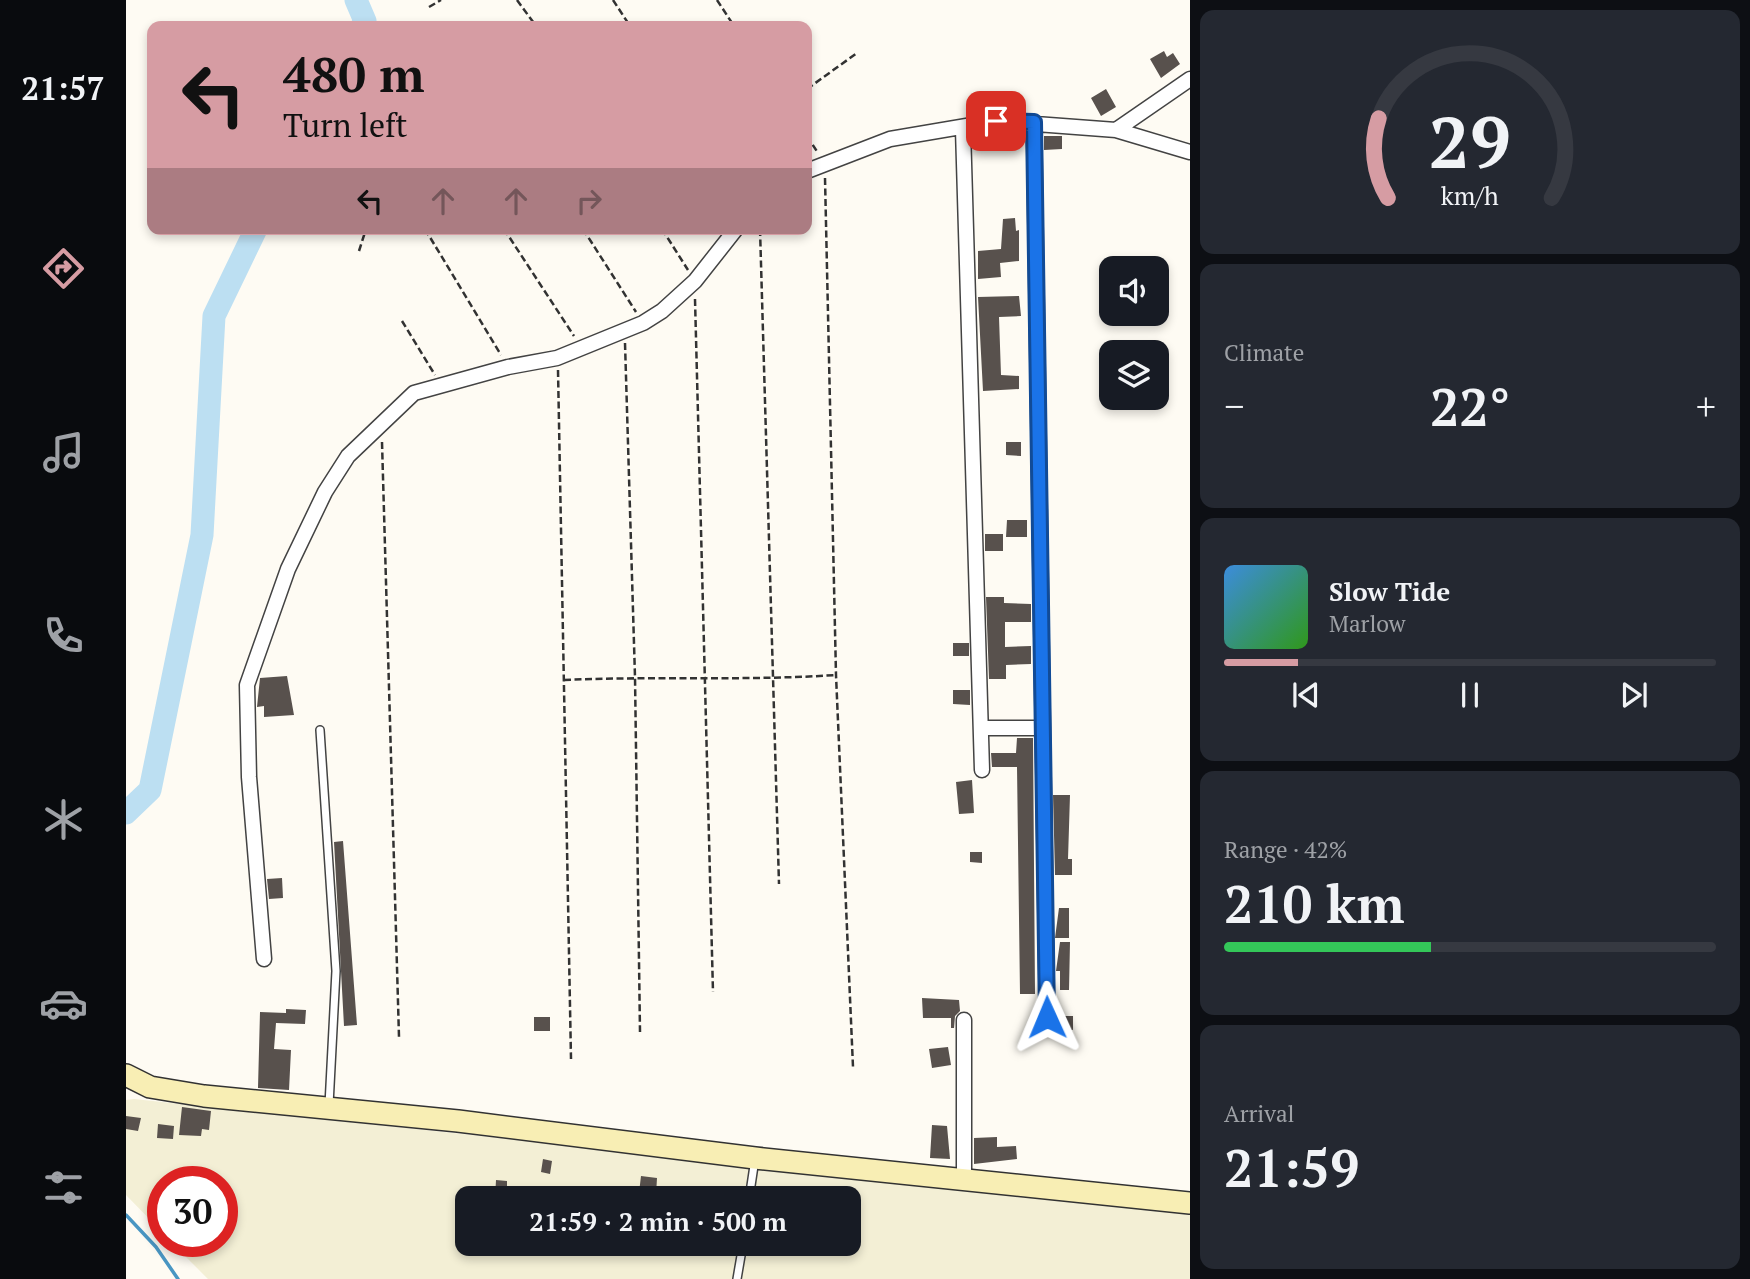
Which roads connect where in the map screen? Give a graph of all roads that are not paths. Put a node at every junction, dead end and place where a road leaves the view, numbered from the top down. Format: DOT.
graph roads {
  1 [pos="1189,81"];
  2 [pos="1034,122"];
  3 [pos="963,129"];
  4 [pos="1116,130"];
  5 [pos="1190,152"];
  6 [pos="812,168"];
  7 [pos="731,235"];
  8 [pos="982,728"];
  9 [pos="1042,728"];
  10 [pos="320,730"];
  11 [pos="982,770"];
  12 [pos="264,959"];
  13 [pos="1047,1017"];
  14 [pos="964,1020"];
  15 [pos="126,1075"];
  16 [pos="329,1109"];
  17 [pos="755,1158"];
  18 [pos="964,1180"];
  19 [pos="751,1186"];
  20 [pos="1190,1203"];
  21 [pos="741,1256"];
  22 [pos="737,1279"];
  1 -- 4 [label="street"];
  2 -- 3 [label="street"];
  2 -- 4 [label="street"];
  2 -- 9 [label="street"];
  3 -- 6 [label="street"];
  3 -- 8 [label="street"];
  4 -- 5 [label="street"];
  7 -- 12 [label="street"];
  8 -- 9 [label="street"];
  8 -- 11 [label="street"];
  9 -- 13 [label="street"];
  10 -- 16 [label="lane"];
  14 -- 18 [label="street"];
  15 -- 16 [label="street"];
  16 -- 17 [label="street"];
  17 -- 18 [label="street"];
  17 -- 19 [label="lane"];
  18 -- 20 [label="street"];
  21 -- 22 [label="lane"];
}
